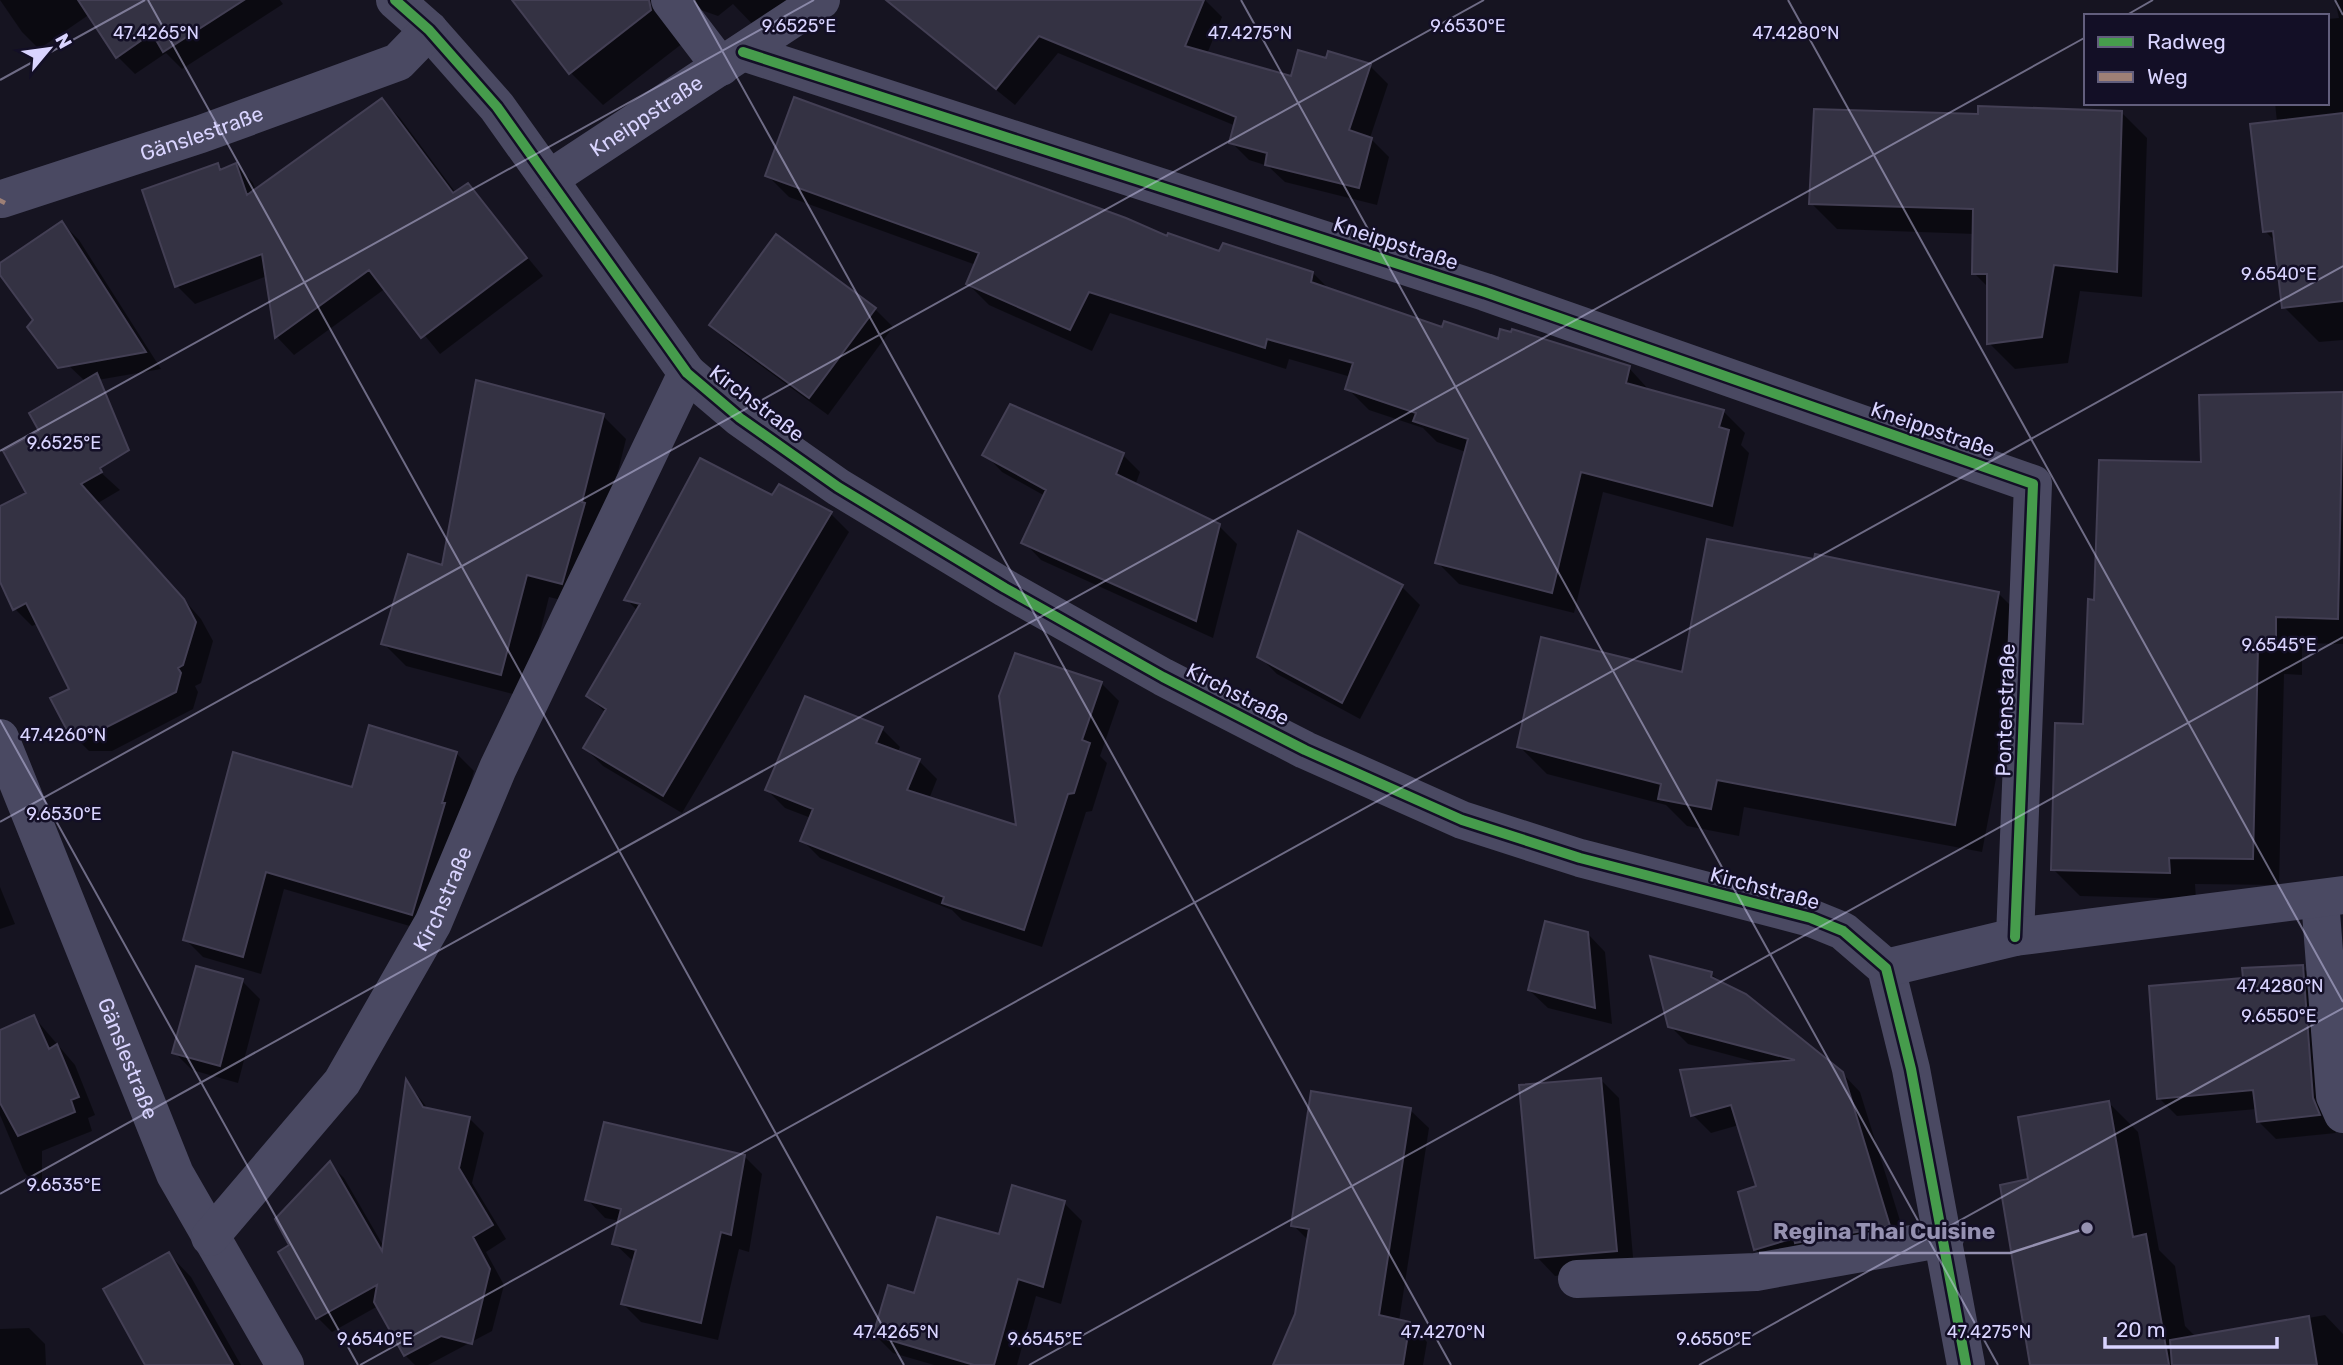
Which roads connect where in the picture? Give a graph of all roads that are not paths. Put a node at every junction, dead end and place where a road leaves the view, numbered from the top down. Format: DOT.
graph roads {
  1 [pos="395,0"];
  2 [pos="670,0"];
  3 [pos="821,0"];
  4 [pos="429,30"];
  5 [pos="732,60"];
  6 [pos="549,179"];
  7 [pos="2,199"];
  8 [pos="687,373"];
  9 [pos="2033,484"];
  10 [pos="0,738"];
  11 [pos="2332,897"];
  12 [pos="2015,937"];
  13 [pos="1886,968"];
  14 [pos="2343,1114"];
  15 [pos="210,1237"];
  16 [pos="1945,1238"];
  17 [pos="1577,1279"];
  18 [pos="285,1365"];
  19 [pos="1966,1365"];
  1 -- 4 [label="street, Kirchstraße"];
  2 -- 5 [label="street"];
  3 -- 5 [label="street, Kneippstraße"];
  4 -- 6 [label="street, Kirchstraße"];
  4 -- 7 [label="street, Gänslestraße"];
  5 -- 6 [label="street, Kneippstraße"];
  5 -- 9 [label="street, Kneippstraße"];
  6 -- 8 [label="street, Kirchstraße"];
  8 -- 13 [label="street, Kirchstraße"];
  8 -- 15 [label="street, Kirchstraße"];
  9 -- 12 [label="street, Pontenstraße"];
  10 -- 15 [label="street, Gänslestraße"];
  11 -- 12 [label="street"];
  11 -- 14 [label="street"];
  12 -- 13 [label="street"];
  13 -- 16 [label="street"];
  15 -- 18 [label="street, Gänslestraße"];
  16 -- 17 [label="street"];
  16 -- 19 [label="street"];
}
